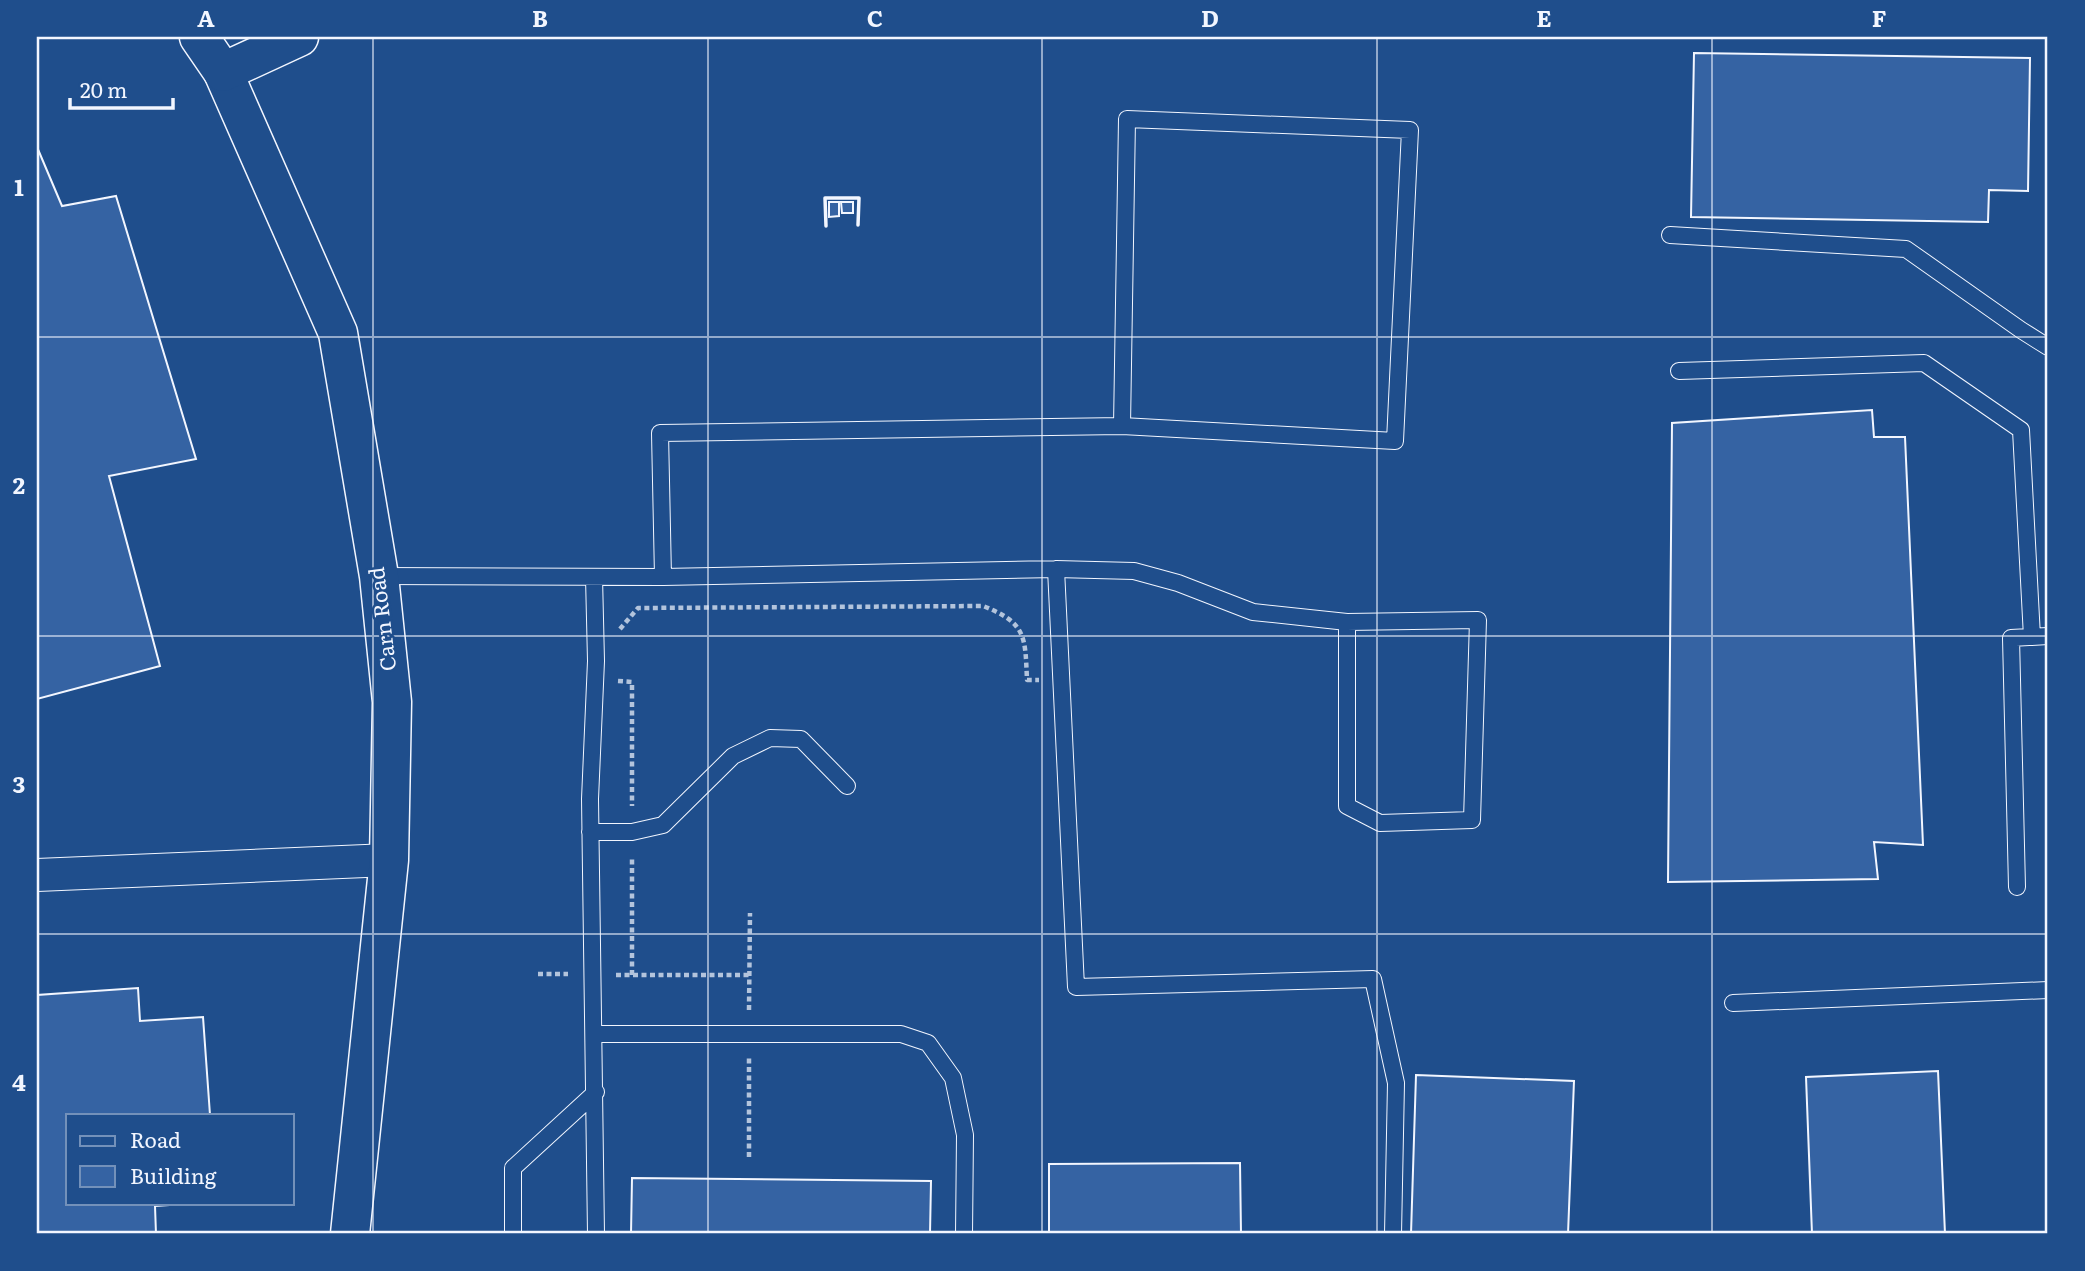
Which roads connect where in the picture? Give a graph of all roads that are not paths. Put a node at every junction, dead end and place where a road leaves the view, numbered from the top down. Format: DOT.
graph roads {
  1 [pos="200,37"];
  2 [pos="299,37"];
  3 [pos="223,72"];
  4 [pos="1670,235"];
  5 [pos="2048,347"];
  6 [pos="1679,371"];
  7 [pos="1122,426"];
  8 [pos="1056,569"];
  9 [pos="379,576"];
  10 [pos="594,577"];
  11 [pos="663,577"];
  12 [pos="1347,622"];
  13 [pos="2040,636"];
  14 [pos="847,786"];
  15 [pos="590,832"];
  16 [pos="389,860"];
  17 [pos="37,875"];
  18 [pos="2017,887"];
  19 [pos="2048,990"];
  20 [pos="1733,1003"];
  21 [pos="594,1034"];
  22 [pos="596,1092"];
  23 [pos="350,1234"];
  24 [pos="513,1234"];
  25 [pos="596,1234"];
  26 [pos="964,1234"];
  27 [pos="1393,1234"];
  1 -- 3 [label="street, Carn Road"];
  2 -- 3 [label="street"];
  3 -- 9 [label="street, Carn Road"];
  4 -- 5 [label="lane"];
  6 -- 13 [label="lane"];
  7 -- 7 [label="lane"];
  7 -- 11 [label="lane"];
  8 -- 11 [label="lane"];
  8 -- 12 [label="lane"];
  8 -- 27 [label="lane"];
  9 -- 10 [label="lane"];
  9 -- 16 [label="street, Carn Road"];
  10 -- 11 [label="lane"];
  10 -- 15 [label="lane"];
  12 -- 12 [label="lane"];
  13 -- 18 [label="lane"];
  14 -- 15 [label="lane"];
  15 -- 21 [label="lane"];
  16 -- 17 [label="street"];
  16 -- 23 [label="street, Carn Road"];
  19 -- 20 [label="lane"];
  21 -- 22 [label="lane"];
  21 -- 26 [label="lane"];
  22 -- 24 [label="lane"];
  22 -- 25 [label="lane"];
}
